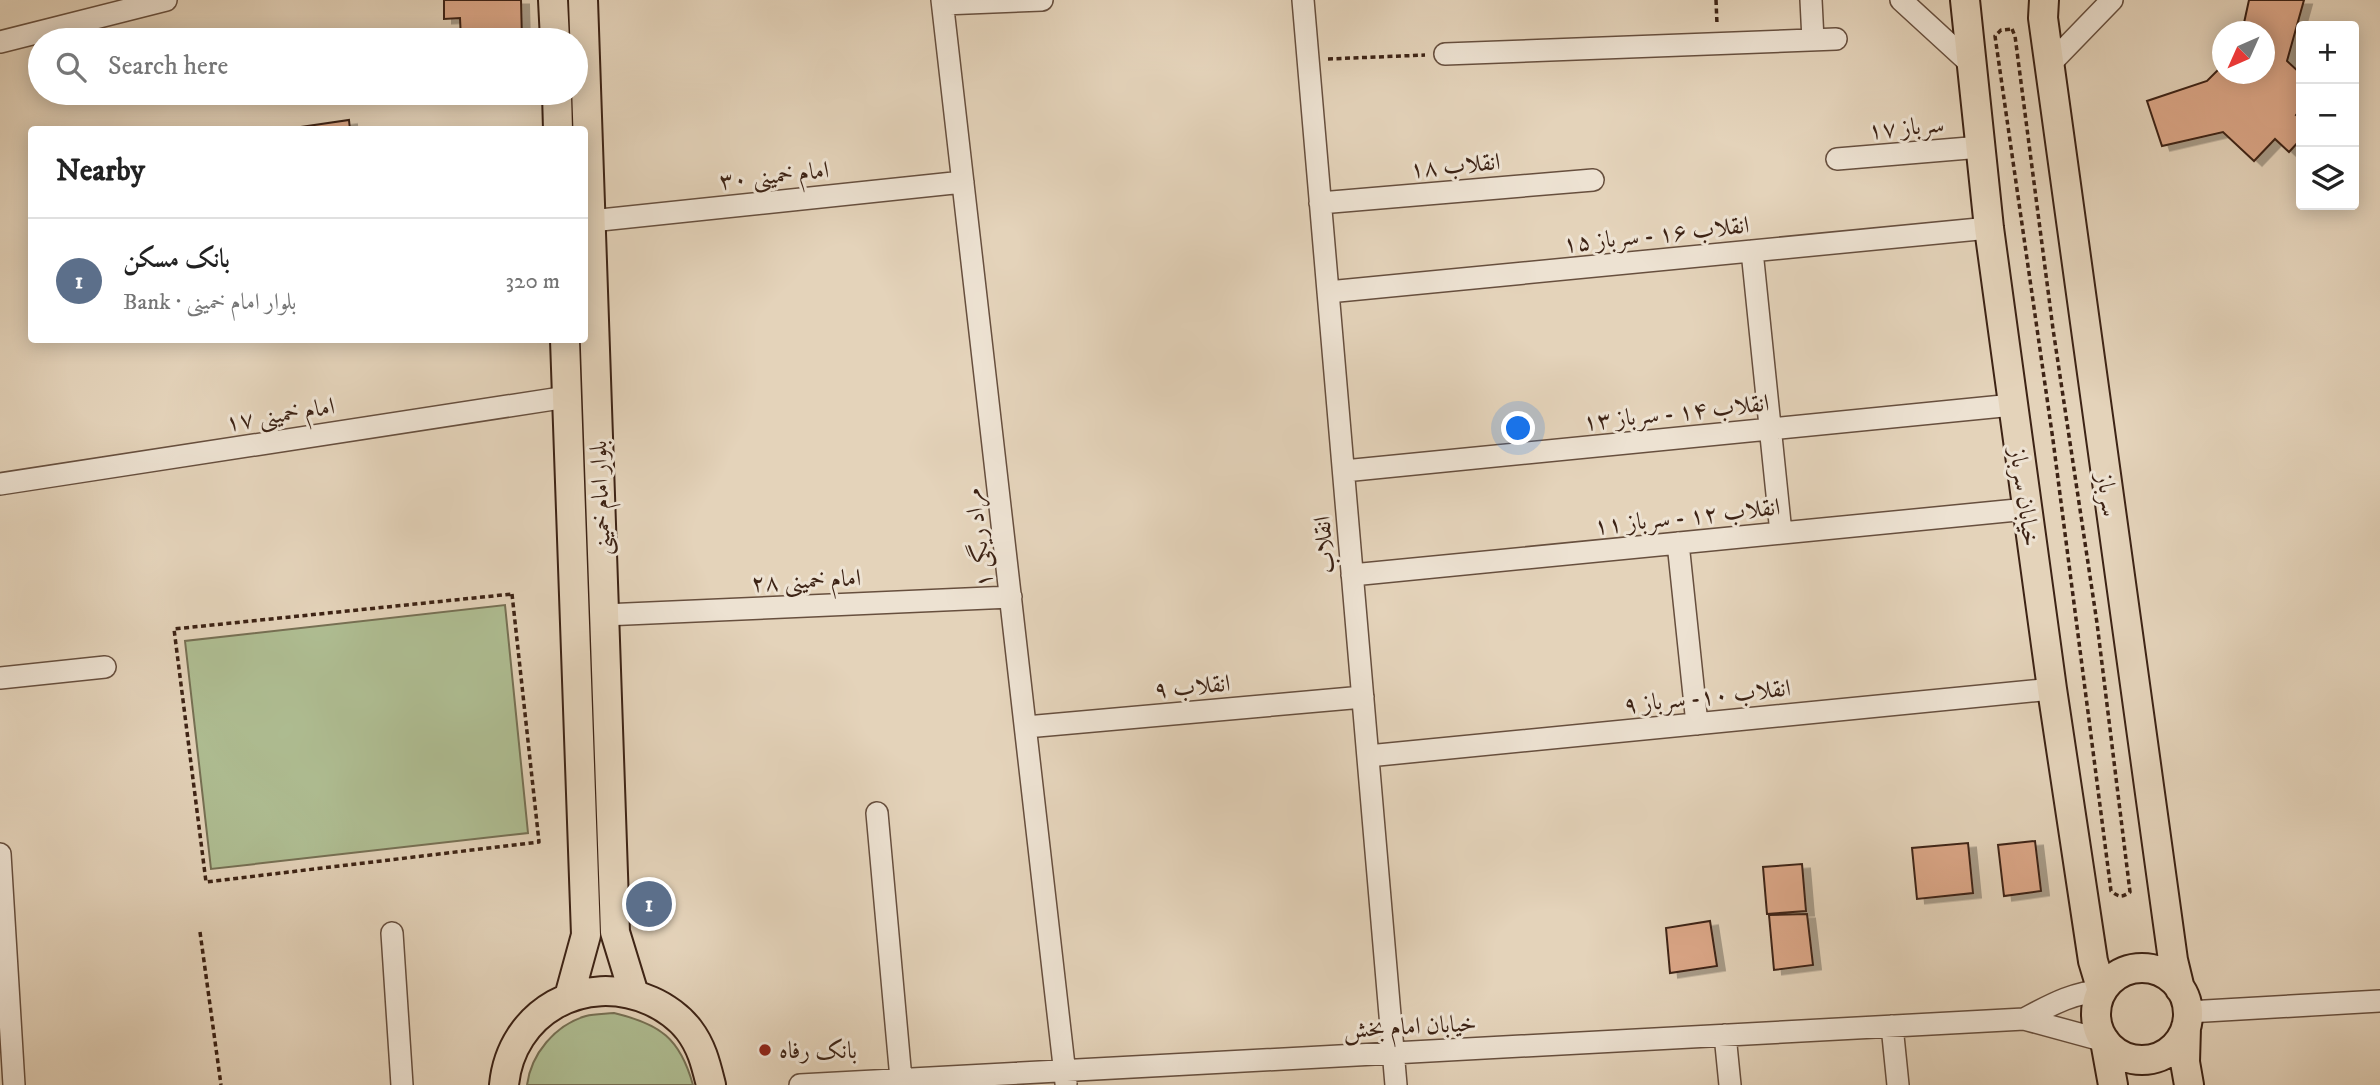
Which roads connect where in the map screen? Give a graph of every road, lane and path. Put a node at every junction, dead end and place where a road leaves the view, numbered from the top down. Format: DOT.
graph roads {
  1 [pos="166,0"];
  2 [pos="554,0"];
  3 [pos="583,0"];
  4 [pos="1042,0"];
  5 [pos="1303,0"];
  6 [pos="1811,0"];
  7 [pos="1901,0"];
  8 [pos="1965,0"];
  9 [pos="2044,0"];
  10 [pos="2112,0"];
  11 [pos="943,2"];
  12 [pos="133,4"];
  13 [pos="49,28"];
  14 [pos="555,28"];
  15 [pos="584,28"];
  16 [pos="28,34"];
  17 [pos="1836,39"];
  18 [pos="1813,40"];
  19 [pos="0,42"];
  20 [pos="1445,54"];
  21 [pos="1308,59"];
  22 [pos="2050,64"];
  23 [pos="1973,65"];
  24 [pos="557,105"];
  25 [pos="587,105"];
  26 [pos="558,126"];
  27 [pos="588,126"];
  28 [pos="588,138"];
  29 [pos="1981,147"];
  30 [pos="1836,159"];
  31 [pos="1593,180"];
  32 [pos="963,182"];
  33 [pos="1320,203"];
  34 [pos="591,221"];
  35 [pos="1989,228"];
  36 [pos="1752,251"];
  37 [pos="1328,292"];
  38 [pos="565,343"];
  39 [pos="567,397"];
  40 [pos="2013,405"];
  41 [pos="1770,429"];
  42 [pos="1344,471"];
  43 [pos="0,484"];
  44 [pos="2027,509"];
  45 [pos="1781,533"];
  46 [pos="1678,543"];
  47 [pos="1352,575"];
  48 [pos="1011,597"];
  49 [pos="604,615"];
  50 [pos="2081,656"];
  51 [pos="105,667"];
  52 [pos="0,678"];
  53 [pos="2052,689"];
  54 [pos="1363,698"];
  55 [pos="1697,724"];
  56 [pos="1026,727"];
  57 [pos="1368,756"];
  58 [pos="877,813"];
  59 [pos="539,842"];
  60 [pos="0,854"];
  61 [pos="200,932"];
  62 [pos="392,933"];
  63 [pos="2102,991"];
  64 [pos="634,993"];
  65 [pos="569,997"];
  66 [pos="2380,1001"];
  67 [pos="2185,1010"];
  68 [pos="2024,1019"];
  69 [pos="1892,1026"];
  70 [pos="1725,1035"];
  71 [pos="2105,1041"];
  72 [pos="1393,1054"];
  73 [pos="1066,1078"];
  74 [pos="901,1079"];
  75 [pos="14,1085"];
  76 [pos="221,1085"];
  77 [pos="402,1085"];
  78 [pos="504,1085"];
  79 [pos="711,1085"];
  80 [pos="800,1085"];
  81 [pos="1396,1085"];
  82 [pos="1730,1085"];
  83 [pos="1898,1085"];
  84 [pos="2113,1085"];
  85 [pos="2189,1085"];
  1 -- 12 [label="street"];
  2 -- 14 [label="main road"];
  3 -- 15 [label="main road, بلوار امام خمینی"];
  4 -- 11 [label="street"];
  5 -- 21 [label="street, انقلاب"];
  6 -- 18 [label="street"];
  7 -- 23 [label="street"];
  8 -- 23 [label="main road, خیابان سرباز"];
  9 -- 22 [label="main road, سرباز"];
  10 -- 22 [label="street"];
  11 -- 32 [label="street, مراد ریگی ۱"];
  12 -- 13 [label="street"];
  16 -- 19 [label="street"];
  17 -- 18 [label="street"];
  18 -- 20 [label="street"];
  20 -- 21 [label="path"];
  21 -- 33 [label="street, انقلاب"];
  22 -- 67 [label="main road, سرباز"];
  23 -- 29 [label="main road, خیابان سرباز"];
  24 -- 26 [label="main road"];
  25 -- 27 [label="main road, بلوار امام خمینی"];
  28 -- 34 [label="main road, بلوار امام خمینی"];
  29 -- 30 [label="street, سرباز ۱۷"];
  29 -- 35 [label="main road, خیابان سرباز"];
  31 -- 33 [label="street, انقلاب ۱۸"];
  32 -- 34 [label="street, امام خمینی ۳۰"];
  32 -- 48 [label="street, مراد ریگی ۱"];
  33 -- 37 [label="street, انقلاب"];
  34 -- 49 [label="main road, بلوار امام خمینی"];
  35 -- 36 [label="street, انقلاب ۱۶ - سرباز ۱۵"];
  35 -- 40 [label="main road, خیابان سرباز"];
  36 -- 37 [label="street, انقلاب ۱۶ - سرباز ۱۵"];
  36 -- 41 [label="street"];
  37 -- 42 [label="street, انقلاب"];
  38 -- 39 [label="main road, بلوار امام خمینی"];
  39 -- 43 [label="street, امام خمینی ۱۷"];
  39 -- 65 [label="main road, بلوار امام خمینی"];
  40 -- 41 [label="street, انقلاب ۱۴ - سرباز ۱۳"];
  40 -- 44 [label="main road, خیابان سرباز"];
  41 -- 42 [label="street, انقلاب ۱۴ - سرباز ۱۳"];
  41 -- 45 [label="street"];
  42 -- 47 [label="street, انقلاب"];
  44 -- 45 [label="street, انقلاب ۱۲ - سرباز ۱۱"];
  44 -- 53 [label="main road, خیابان سرباز"];
  45 -- 46 [label="street, انقلاب ۱۲ - سرباز ۱۱"];
  46 -- 47 [label="street, انقلاب ۱۲ - سرباز ۱۱"];
  46 -- 55 [label="street"];
  47 -- 54 [label="street, انقلاب"];
  48 -- 49 [label="street, امام خمینی ۲۸"];
  48 -- 56 [label="street, مراد ریگی ۱"];
  49 -- 64 [label="main road, بلوار امام خمینی"];
  50 -- 50 [label="path"];
  51 -- 52 [label="street"];
  53 -- 55 [label="street, انقلاب ۱۰- سرباز ۹"];
  53 -- 63 [label="main road, خیابان سرباز"];
  54 -- 56 [label="street, انقلاب ۹"];
  54 -- 57 [label="street, انقلاب"];
  55 -- 57 [label="street, انقلاب ۱۰- سرباز ۹"];
  56 -- 73 [label="street, مراد ریگی ۱"];
  57 -- 72 [label="street, انقلاب"];
  58 -- 74 [label="street"];
  59 -- 59 [label="path"];
  60 -- 75 [label="street"];
  61 -- 76 [label="path"];
  62 -- 77 [label="street"];
  63 -- 67 [label="main road"];
  63 -- 68 [label="street"];
  63 -- 71 [label="main road"];
  64 -- 65 [label="main road"];
  64 -- 79 [label="main road"];
  65 -- 78 [label="main road"];
  66 -- 67 [label="street"];
  67 -- 71 [label="main road"];
  67 -- 85 [label="main road, سرباز"];
  68 -- 69 [label="street, خیابان امام بخش"];
  68 -- 71 [label="street"];
  69 -- 70 [label="street, خیابان امام بخش"];
  69 -- 83 [label="street"];
  70 -- 72 [label="street, خیابان امام بخش"];
  70 -- 82 [label="street"];
  71 -- 84 [label="main road"];
  72 -- 73 [label="street, خیابان امام بخش"];
  72 -- 81 [label="street, انقلاب"];
  73 -- 74 [label="street, خیابان امام بخش"];
  74 -- 80 [label="street, خیابان امام بخش"];
}
